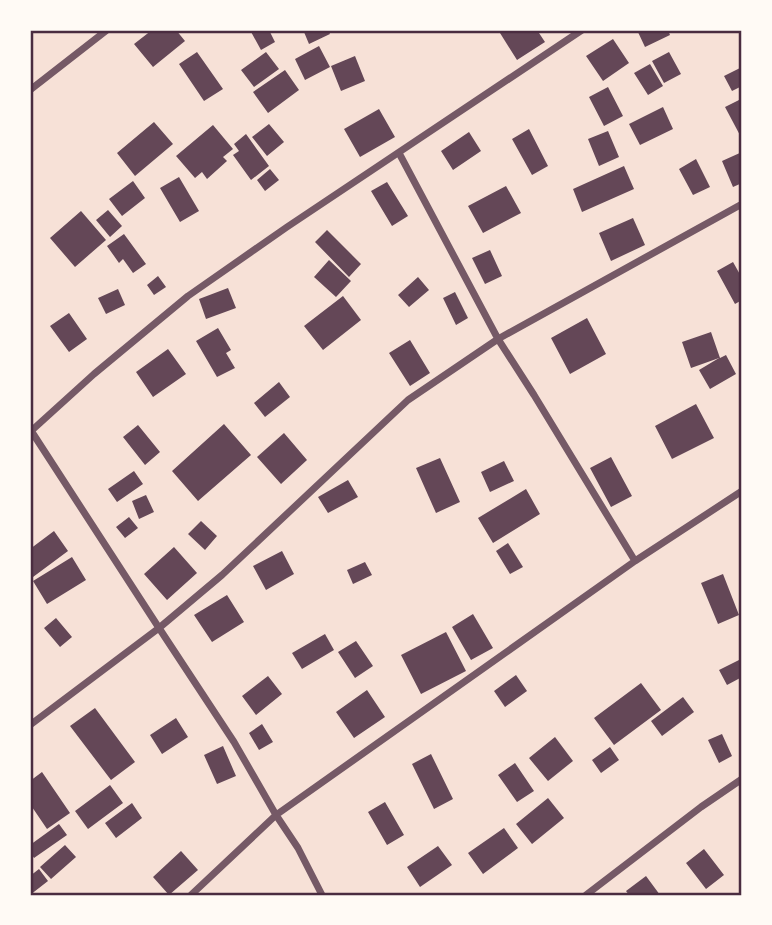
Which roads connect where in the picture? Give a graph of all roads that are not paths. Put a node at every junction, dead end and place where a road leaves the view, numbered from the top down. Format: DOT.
graph roads {
  1 [pos="107,30"];
  2 [pos="582,30"];
  3 [pos="30,90"];
  4 [pos="399,153"];
  5 [pos="742,204"];
  6 [pos="498,339"];
  7 [pos="30,431"];
  8 [pos="742,491"];
  9 [pos="635,561"];
  10 [pos="159,628"];
  11 [pos="30,725"];
  12 [pos="742,779"];
  13 [pos="276,815"];
  14 [pos="191,895"];
  15 [pos="323,895"];
  16 [pos="586,895"];
  1 -- 3 [label="street"];
  2 -- 4 [label="street"];
  4 -- 6 [label="street"];
  4 -- 7 [label="street"];
  5 -- 6 [label="street"];
  6 -- 9 [label="street"];
  6 -- 10 [label="street"];
  7 -- 10 [label="street"];
  8 -- 9 [label="street"];
  9 -- 13 [label="street"];
  10 -- 11 [label="street"];
  10 -- 13 [label="street"];
  12 -- 16 [label="street"];
  13 -- 14 [label="street"];
  13 -- 15 [label="street"];
}
